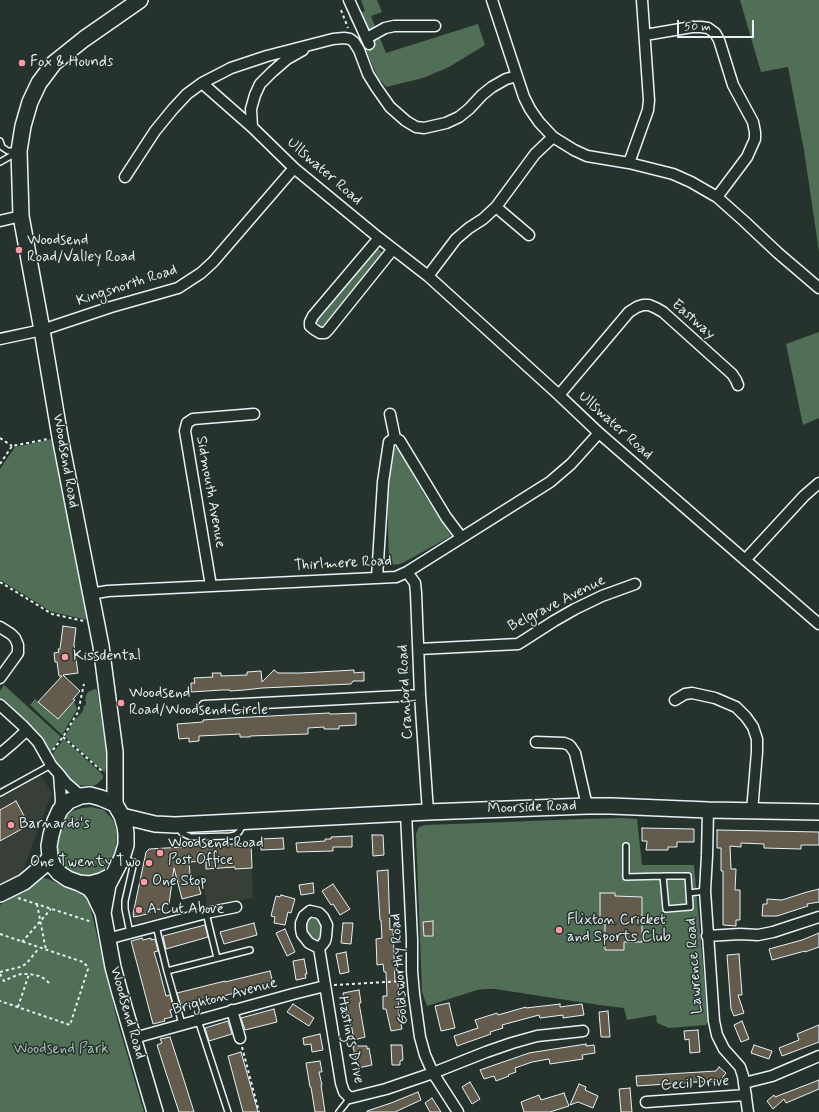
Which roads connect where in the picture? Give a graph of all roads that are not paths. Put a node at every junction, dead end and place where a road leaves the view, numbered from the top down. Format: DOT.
graph roads {
  1 [pos="140,0"];
  2 [pos="349,0"];
  3 [pos="492,0"];
  4 [pos="642,0"];
  5 [pos="435,26"];
  6 [pos="645,35"];
  7 [pos="313,44"];
  8 [pos="517,76"];
  9 [pos="202,83"];
  10 [pos="252,127"];
  11 [pos="553,137"];
  12 [pos="0,141"];
  13 [pos="19,151"];
  14 [pos="0,162"];
  15 [pos="629,163"];
  16 [pos="294,168"];
  17 [pos="125,177"];
  18 [pos="717,197"];
  19 [pos="496,207"];
  20 [pos="21,216"];
  21 [pos="0,221"];
  22 [pos="529,235"];
  23 [pos="379,238"];
  24 [pos="393,249"];
  25 [pos="428,276"];
  26 [pos="819,288"];
  27 [pos="42,330"];
  28 [pos="0,339"];
  29 [pos="738,385"];
  30 [pos="559,395"];
  31 [pos="254,414"];
  32 [pos="390,414"];
  33 [pos="599,433"];
  34 [pos="395,438"];
  35 [pos="819,483"];
  36 [pos="461,537"];
  37 [pos="745,560"];
  38 [pos="407,572"];
  39 [pos="378,578"];
  40 [pos="635,584"];
  41 [pos="211,586"];
  42 [pos="90,594"];
  43 [pos="819,624"];
  44 [pos="0,627"];
  45 [pos="419,649"];
  46 [pos="0,678"];
  47 [pos="420,695"];
  48 [pos="675,700"];
  49 [pos="0,705"];
  50 [pos="204,706"];
  51 [pos="27,730"];
  52 [pos="536,742"];
  53 [pos="0,754"];
  54 [pos="49,761"];
  55 [pos="59,774"];
  56 [pos="113,774"];
  57 [pos="0,793"];
  58 [pos="86,795"];
  59 [pos="587,806"];
  60 [pos="60,810"];
  61 [pos="118,810"];
  62 [pos="708,810"];
  63 [pos="752,811"];
  64 [pos="428,812"];
  65 [pos="819,812"];
  66 [pos="406,813"];
  67 [pos="155,824"];
  68 [pos="626,846"];
  69 [pos="124,852"];
  70 [pos="50,857"];
  71 [pos="59,873"];
  72 [pos="32,875"];
  73 [pos="113,875"];
  74 [pos="663,876"];
  75 [pos="80,884"];
  76 [pos="705,891"];
  77 [pos="689,893"];
  78 [pos="1,894"];
  79 [pos="236,907"];
  80 [pos="206,913"];
  81 [pos="819,917"];
  82 [pos="105,926"];
  83 [pos="156,926"];
  84 [pos="130,933"];
  85 [pos="707,936"];
  86 [pos="319,948"];
  87 [pos="250,950"];
  88 [pos="217,958"];
  89 [pos="167,971"];
  90 [pos="325,986"];
  91 [pos="232,1010"];
  92 [pos="198,1020"];
  93 [pos="182,1024"];
  94 [pos="583,1031"];
  95 [pos="134,1038"];
  96 [pos="240,1038"];
  97 [pos="819,1056"];
  98 [pos="433,1073"];
  99 [pos="744,1083"];
  100 [pos="746,1095"];
  101 [pos="350,1098"];
  102 [pos="646,1102"];
  103 [pos="155,1112"];
  104 [pos="228,1112"];
  105 [pos="339,1112"];
  106 [pos="458,1112"];
  107 [pos="748,1112"];
  1 -- 13 [label="street, Woodsend Road"];
  2 -- 5 [label="street"];
  3 -- 8 [label="street"];
  4 -- 6 [label="street"];
  6 -- 15 [label="street"];
  6 -- 18 [label="street"];
  7 -- 8 [label="street"];
  7 -- 9 [label="street"];
  7 -- 10 [label="street"];
  8 -- 11 [label="street"];
  9 -- 10 [label="street, Ullswater Road"];
  9 -- 17 [label="street"];
  10 -- 16 [label="street, Ullswater Road"];
  11 -- 15 [label="street"];
  11 -- 19 [label="street"];
  12 -- 13 [label="lane"];
  13 -- 14 [label="lane"];
  13 -- 20 [label="street, Woodsend Road"];
  15 -- 18 [label="street"];
  16 -- 23 [label="street, Ullswater Road"];
  16 -- 27 [label="street, Kingsnorth Road"];
  18 -- 26 [label="street"];
  19 -- 22 [label="street"];
  19 -- 25 [label="street"];
  20 -- 21 [label="street"];
  20 -- 27 [label="street, Woodsend Road"];
  23 -- 24 [label="street, Ullswater Road"];
  23 -- 24 [label="street"];
  24 -- 25 [label="street, Ullswater Road"];
  25 -- 30 [label="street, Ullswater Road"];
  27 -- 28 [label="street, Kingsnorth Road"];
  27 -- 42 [label="street, Woodsend Road"];
  29 -- 30 [label="street, Eastway"];
  30 -- 33 [label="street, Ullswater Road"];
  31 -- 41 [label="street, Sidmouth Avenue"];
  32 -- 34 [label="street"];
  33 -- 36 [label="street, Thirlmere Road"];
  33 -- 37 [label="street, Ullswater Road"];
  34 -- 36 [label="street"];
  34 -- 39 [label="street"];
  35 -- 37 [label="street"];
  36 -- 38 [label="street, Thirlmere Road"];
  37 -- 43 [label="street, Ullswater Road"];
  38 -- 39 [label="street, Thirlmere Road"];
  38 -- 45 [label="street, Cranford Road"];
  39 -- 41 [label="street, Thirlmere Road"];
  40 -- 45 [label="street, Belgrave Avenue"];
  41 -- 42 [label="street, Thirlmere Road"];
  42 -- 56 [label="street, Woodsend Road"];
  44 -- 46 [label="street"];
  45 -- 47 [label="street, Cranford Road"];
  47 -- 50 [label="street"];
  47 -- 64 [label="street, Cranford Road"];
  48 -- 63 [label="street"];
  49 -- 51 [label="street"];
  51 -- 53 [label="street"];
  51 -- 54 [label="street"];
  52 -- 59 [label="street"];
  54 -- 55 [label="street"];
  54 -- 57 [label="lane"];
  55 -- 58 [label="street"];
  55 -- 60 [label="street"];
  56 -- 58 [label="street"];
  56 -- 61 [label="street, Woodsend Road"];
  58 -- 60 [label="street"];
  58 -- 61 [label="street"];
  59 -- 62 [label="street, Moorside Road"];
  59 -- 64 [label="street, Moorside Road"];
  60 -- 70 [label="street"];
  61 -- 67 [label="street, Moorside Road"];
  61 -- 69 [label="street"];
  62 -- 63 [label="street, Moorside Road"];
  62 -- 76 [label="street, Lawrence Road"];
  63 -- 65 [label="street, Moorside Road"];
  64 -- 66 [label="street, Moorside Road"];
  66 -- 67 [label="street, Moorside Road"];
  66 -- 98 [label="street, Goldsworthy Road"];
  67 -- 69 [label="street"];
  68 -- 74 [label="lane"];
  69 -- 73 [label="street"];
  69 -- 84 [label="lane"];
  70 -- 71 [label="street"];
  70 -- 72 [label="street"];
  71 -- 72 [label="street"];
  71 -- 75 [label="street"];
  72 -- 78 [label="street"];
  73 -- 75 [label="street"];
  73 -- 82 [label="street, Woodsend Road"];
  74 -- 77 [label="lane"];
  74 -- 77 [label="lane"];
  75 -- 82 [label="street, Woodsend Road"];
  76 -- 77 [label="lane"];
  76 -- 85 [label="street, Lawrence Road"];
  79 -- 80 [label="street"];
  80 -- 83 [label="street"];
  80 -- 88 [label="lane"];
  81 -- 85 [label="street"];
  82 -- 84 [label="street"];
  82 -- 95 [label="street, Woodsend Road"];
  83 -- 84 [label="street"];
  83 -- 89 [label="lane"];
  85 -- 99 [label="street, Lawrence Road"];
  86 -- 90 [label="street, Hastings Drive"];
  87 -- 88 [label="lane"];
  88 -- 89 [label="lane"];
  89 -- 93 [label="lane"];
  90 -- 91 [label="street, Brighton Avenue"];
  90 -- 101 [label="street, Hastings Drive"];
  91 -- 92 [label="street, Brighton Avenue"];
  91 -- 96 [label="street"];
  92 -- 93 [label="street, Brighton Avenue"];
  92 -- 104 [label="lane"];
  93 -- 95 [label="street, Brighton Avenue"];
  94 -- 98 [label="street, Hastings Drive"];
  95 -- 103 [label="street, Woodsend Road"];
  97 -- 99 [label="street"];
  98 -- 101 [label="street, Hastings Drive"];
  98 -- 106 [label="street, Goldsworthy Road"];
  99 -- 100 [label="street, Lawrence Road"];
  100 -- 102 [label="street, Cecil Drive"];
  100 -- 107 [label="street, Lawrence Road"];
  101 -- 105 [label="lane"];
}
